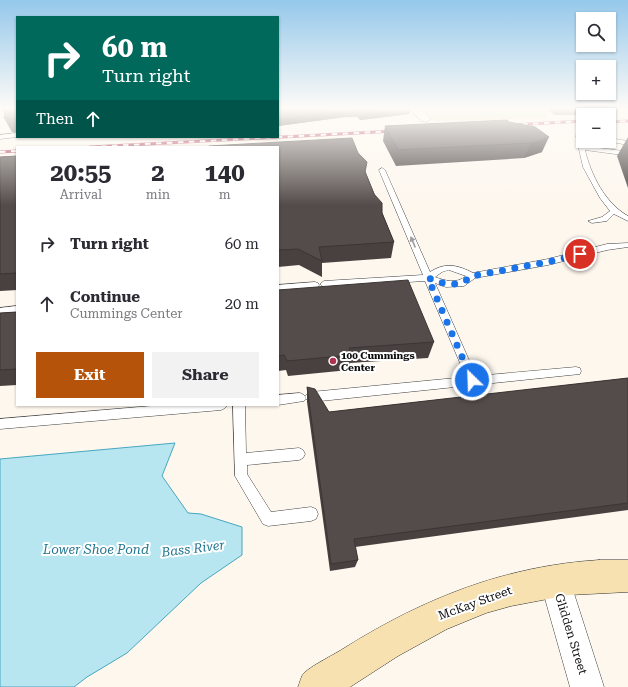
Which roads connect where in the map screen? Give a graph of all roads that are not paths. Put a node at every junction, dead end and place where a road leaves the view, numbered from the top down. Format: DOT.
graph roads {
  1 [pos="616,141"];
  2 [pos="628,143"];
  3 [pos="582,148"];
  4 [pos="623,153"];
  5 [pos="382,170"];
  6 [pos="614,211"];
  7 [pos="627,217"];
  8 [pos="592,221"];
  9 [pos="628,245"];
  10 [pos="472,276"];
  11 [pos="428,278"];
  12 [pos="279,288"];
  13 [pos="16,309"];
  14 [pos="0,311"];
  15 [pos="576,371"];
  16 [pos="472,380"];
  17 [pos="279,400"];
  18 [pos="209,406"];
  19 [pos="239,406"];
  20 [pos="0,424"];
  21 [pos="299,454"];
  22 [pos="241,460"];
  23 [pos="311,514"];
  24 [pos="628,576"];
  25 [pos="554,581"];
  26 [pos="317,687"];
  27 [pos="587,687"];
  1 -- 2 [label="lane"];
  3 -- 4 [label="lane"];
  3 -- 6 [label="lane"];
  11 -- 5 [label="lane, one-way"];
  6 -- 7 [label="lane"];
  6 -- 8 [label="lane"];
  9 -- 10 [label="lane"];
  10 -- 11 [label="lane"];
  10 -- 11 [label="lane"];
  11 -- 12 [label="lane"];
  11 -- 16 [label="lane"];
  13 -- 14 [label="lane"];
  15 -- 16 [label="lane"];
  16 -- 17 [label="lane"];
  18 -- 20 [label="lane"];
  19 -- 22 [label="lane"];
  21 -- 22 [label="lane"];
  22 -- 23 [label="lane"];
  24 -- 25 [label="main road, McKay Street"];
  25 -- 26 [label="main road, McKay Street"];
  25 -- 27 [label="street, Glidden Street"];
}
